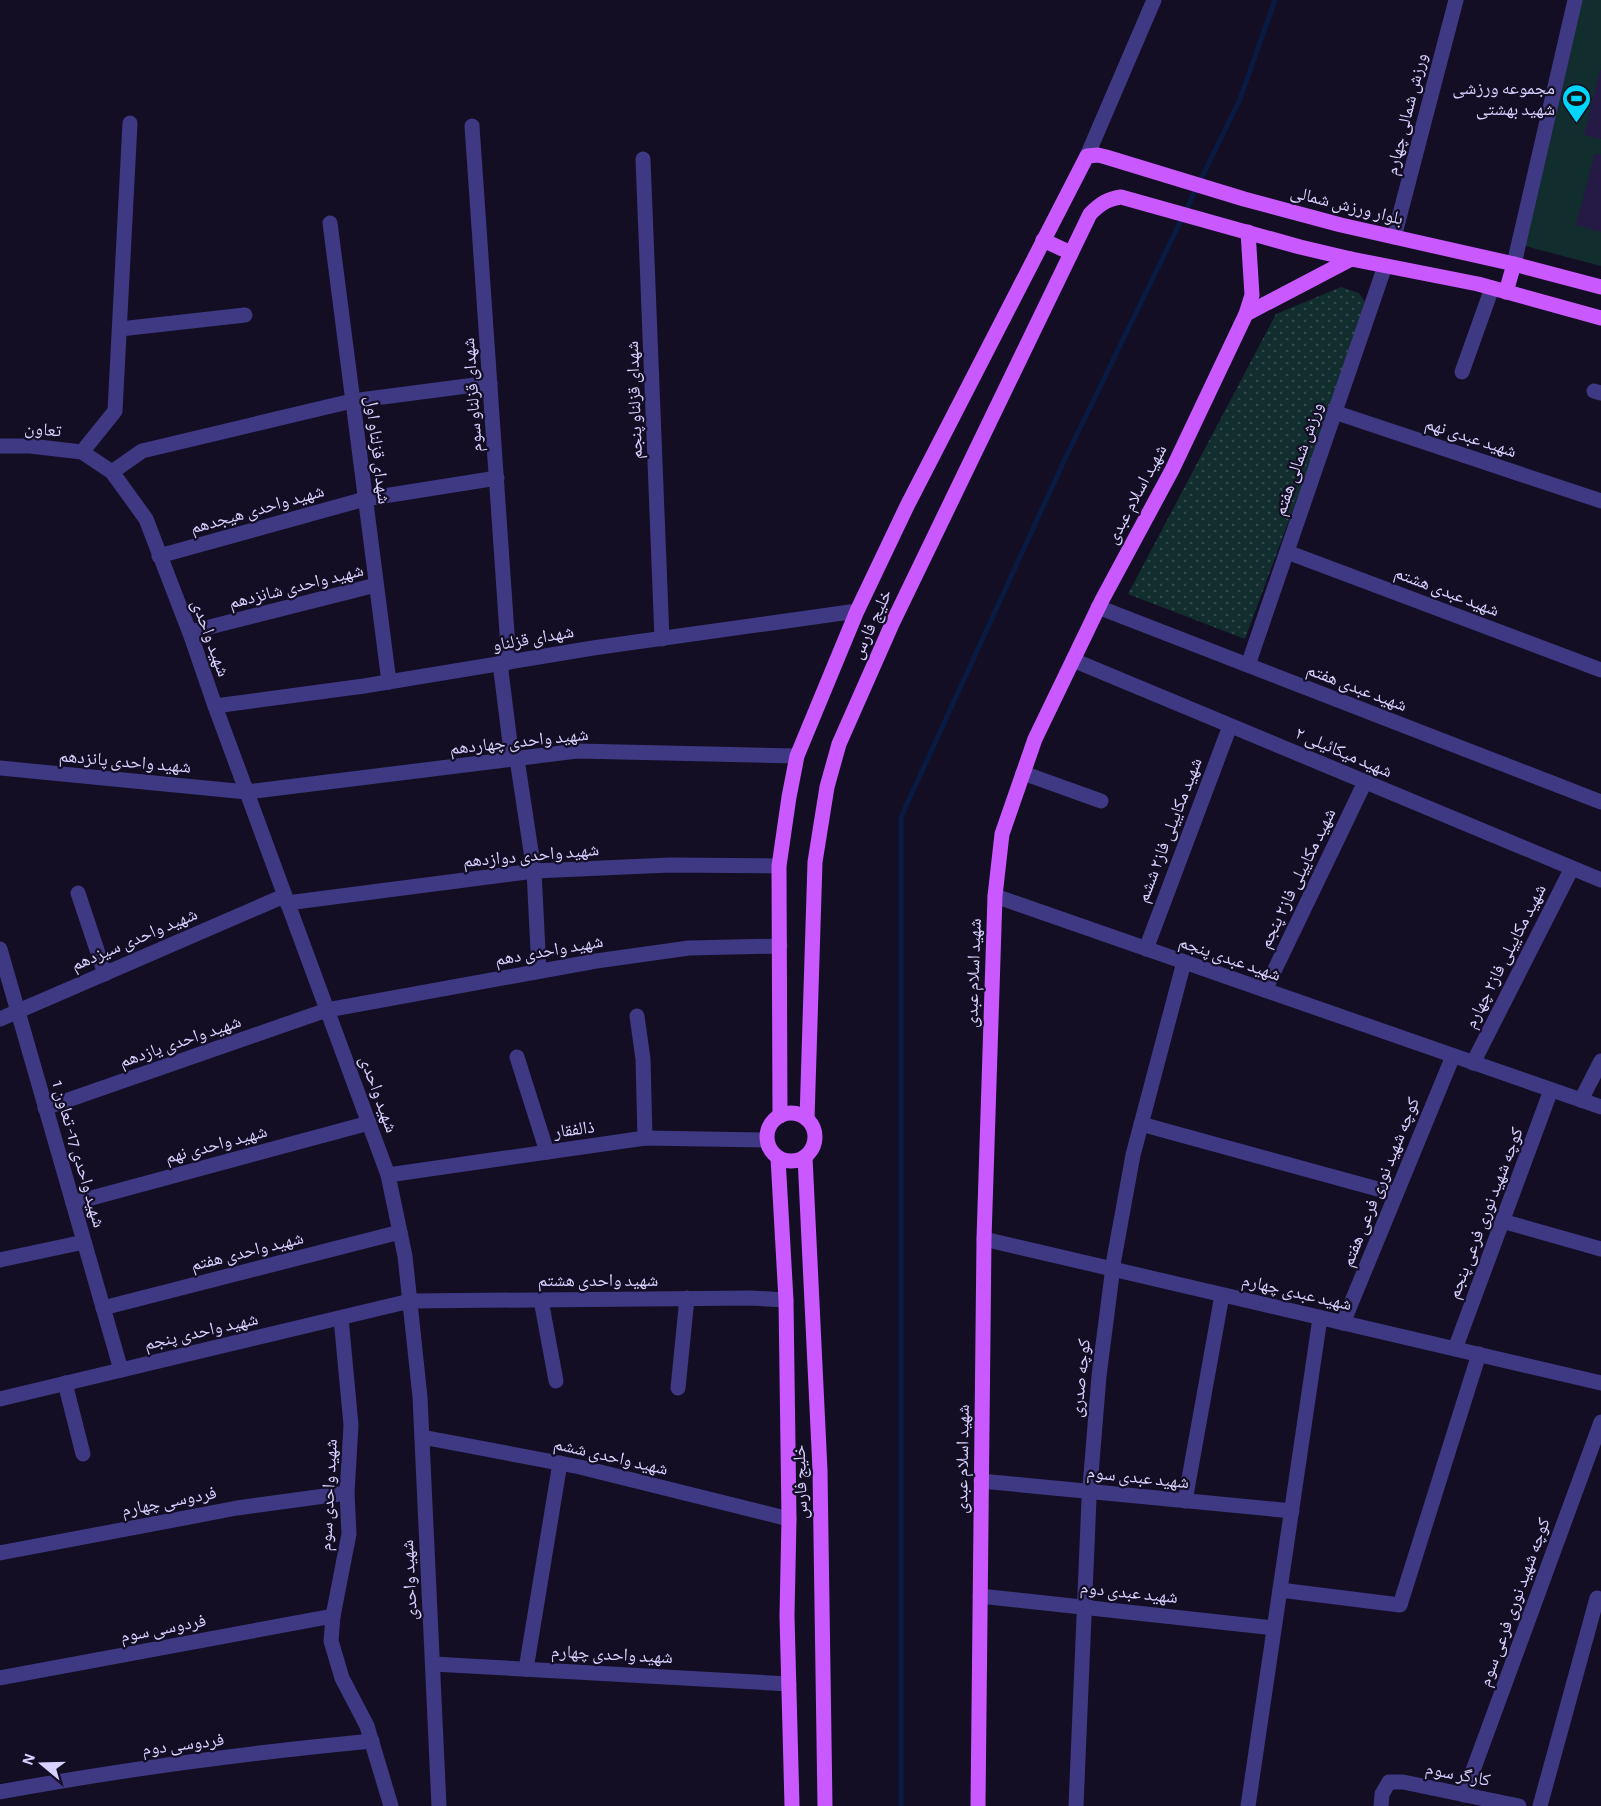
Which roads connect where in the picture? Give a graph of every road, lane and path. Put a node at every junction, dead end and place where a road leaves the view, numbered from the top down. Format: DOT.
graph roads {
  1 [pos="1154,0"];
  2 [pos="1456,0"];
  3 [pos="1575,0"];
  4 [pos="130,123"];
  5 [pos="472,126"];
  6 [pos="1087,156"];
  7 [pos="643,159"];
  8 [pos="330,223"];
  9 [pos="1246,232"];
  10 [pos="1394,237"];
  11 [pos="1043,240"];
  12 [pos="1071,253"];
  13 [pos="1351,260"];
  14 [pos="1514,264"];
  15 [pos="1385,266"];
  16 [pos="1601,287"];
  17 [pos="1499,290"];
  18 [pos="1246,314"];
  19 [pos="245,315"];
  20 [pos="1601,318"];
  21 [pos="120,328"];
  22 [pos="1462,372"];
  23 [pos="490,383"];
  24 [pos="352,400"];
  25 [pos="1334,412"];
  26 [pos="0,446"];
  27 [pos="82,452"];
  28 [pos="112,472"];
  29 [pos="497,478"];
  30 [pos="365,499"];
  31 [pos="1599,500"];
  32 [pos="1287,552"];
  33 [pos="159,556"];
  34 [pos="376,585"];
  35 [pos="1098,607"];
  36 [pos="857,611"];
  37 [pos="190,632"];
  38 [pos="662,639"];
  39 [pos="1073,660"];
  40 [pos="504,662"];
  41 [pos="1248,665"];
  42 [pos="1597,668"];
  43 [pos="388,682"];
  44 [pos="215,706"];
  45 [pos="1230,726"];
  46 [pos="797,756"];
  47 [pos="514,759"];
  48 [pos="0,768"];
  49 [pos="1023,773"];
  50 [pos="1365,782"];
  51 [pos="247,792"];
  52 [pos="1101,801"];
  53 [pos="1601,802"];
  54 [pos="779,866"];
  55 [pos="1572,868"];
  56 [pos="534,871"];
  57 [pos="1601,880"];
  58 [pos="78,893"];
  59 [pos="995,896"];
  60 [pos="286,899"];
  61 [pos="780,946"];
  62 [pos="0,949"];
  63 [pos="1146,949"];
  64 [pos="1184,962"];
  65 [pos="539,971"];
  66 [pos="105,974"];
  67 [pos="1265,990"];
  68 [pos="327,1011"];
  69 [pos="18,1012"];
  70 [pos="637,1016"];
  71 [pos="0,1019"];
  72 [pos="1453,1056"];
  73 [pos="516,1057"];
  74 [pos="1601,1061"];
  75 [pos="1473,1063"];
  76 [pos="1551,1090"];
  77 [pos="1581,1100"];
  78 [pos="1601,1107"];
  79 [pos="45,1108"];
  80 [pos="780,1116"];
  81 [pos="807,1119"];
  82 [pos="369,1123"];
  83 [pos="1141,1124"];
  84 [pos="645,1138"];
  85 [pos="767,1140"];
  86 [pos="547,1152"];
  87 [pos="806,1157"];
  88 [pos="778,1158"];
  89 [pos="388,1175"];
  90 [pos="1396,1194"];
  91 [pos="73,1203"];
  92 [pos="1502,1221"];
  93 [pos="400,1232"];
  94 [pos="984,1239"];
  95 [pos="84,1242"];
  96 [pos="1601,1249"];
  97 [pos="0,1260"];
  98 [pos="1113,1269"];
  99 [pos="1222,1294"];
  100 [pos="687,1298"];
  101 [pos="541,1300"];
  102 [pos="786,1300"];
  103 [pos="410,1301"];
  104 [pos="104,1308"];
  105 [pos="340,1318"];
  106 [pos="1320,1318"];
  107 [pos="1343,1323"];
  108 [pos="1455,1349"];
  109 [pos="1479,1354"];
  110 [pos="121,1370"];
  111 [pos="556,1381"];
  112 [pos="65,1383"];
  113 [pos="1601,1383"];
  114 [pos="678,1388"];
  115 [pos="0,1399"];
  116 [pos="1601,1422"];
  117 [pos="422,1437"];
  118 [pos="83,1454"];
  119 [pos="560,1463"];
  120 [pos="981,1481"];
  121 [pos="1090,1492"];
  122 [pos="347,1493"];
  123 [pos="1185,1501"];
  124 [pos="1292,1511"];
  125 [pos="789,1519"];
  126 [pos="0,1553"];
  127 [pos="1280,1590"];
  128 [pos="980,1596"];
  129 [pos="1597,1598"];
  130 [pos="1084,1606"];
  131 [pos="333,1616"];
  132 [pos="1274,1628"];
  133 [pos="433,1664"];
  134 [pos="526,1669"];
  135 [pos="0,1678"];
  136 [pos="789,1684"];
  137 [pos="372,1741"];
  138 [pos="0,1792"];
  139 [pos="1464,1795"];
  140 [pos="391,1806"];
  141 [pos="439,1806"];
  142 [pos="792,1806"];
  143 [pos="825,1806"];
  144 [pos="978,1806"];
  145 [pos="1076,1806"];
  146 [pos="1248,1806"];
  147 [pos="1381,1806"];
  148 [pos="1519,1806"];
  149 [pos="1540,1806"];
  1 -- 6 [label="street"];
  2 -- 10 [label="street, ورزش شمالی چهارم"];
  3 -- 14 [label="street"];
  4 -- 21 [label="street"];
  5 -- 23 [label="street, شهدای قزلناو سوم"];
  6 -- 10 [label="main road, بلوار ورزش شمالی"];
  6 -- 11 [label="main road"];
  7 -- 38 [label="street, شهدای قزلناو پنجم"];
  8 -- 24 [label="street, شهدای قزلناو اول"];
  9 -- 12 [label="main road, خلیج فارس"];
  9 -- 13 [label="main road"];
  9 -- 18 [label="main road, شهید اسلام عبدی"];
  10 -- 14 [label="main road, بلوار ورزش شمالی"];
  11 -- 12 [label="main road"];
  11 -- 36 [label="main road"];
  12 -- 81 [label="main road, خلیج فارس"];
  13 -- 15 [label="main road"];
  13 -- 18 [label="main road"];
  14 -- 16 [label="main road, بلوار ورزش شمالی"];
  14 -- 17 [label="main road"];
  15 -- 17 [label="main road"];
  15 -- 25 [label="street, ورزش شمالی هفتم"];
  17 -- 20 [label="main road"];
  17 -- 22 [label="street"];
  18 -- 35 [label="main road, شهید اسلام عبدی"];
  19 -- 21 [label="street"];
  21 -- 27 [label="street"];
  23 -- 24 [label="street"];
  23 -- 29 [label="street, شهدای قزلناو سوم"];
  24 -- 28 [label="street"];
  24 -- 30 [label="street, شهدای قزلناو اول"];
  25 -- 31 [label="street, شهید عبدی نهم"];
  25 -- 32 [label="street, ورزش شمالی هفتم"];
  26 -- 27 [label="street, تعاون"];
  27 -- 28 [label="street, شهید واحدی"];
  28 -- 33 [label="street, شهید واحدی"];
  29 -- 30 [label="street, شهید واحدی هیجدهم"];
  29 -- 40 [label="street, شهدای قزلناو سوم"];
  30 -- 33 [label="street, شهید واحدی هیجدهم"];
  30 -- 34 [label="street, شهدای قزلناو اول"];
  32 -- 41 [label="street, ورزش شمالی هفتم"];
  32 -- 42 [label="street, شهید عبدی هشتم"];
  33 -- 37 [label="street, شهید واحدی"];
  34 -- 37 [label="street, شهید واحدی شانزدهم"];
  34 -- 43 [label="street, شهدای قزلناو اول"];
  35 -- 39 [label="main road, شهید اسلام عبدی"];
  35 -- 41 [label="street, شهید عبدی هفتم"];
  36 -- 38 [label="street, شهدای قزلناو"];
  36 -- 46 [label="main road"];
  37 -- 44 [label="street, شهید واحدی"];
  38 -- 40 [label="street, شهدای قزلناو"];
  39 -- 45 [label="street, شهید میکائیلی ۲"];
  39 -- 49 [label="main road, شهید اسلام عبدی"];
  40 -- 43 [label="street, شهدای قزلناو"];
  40 -- 47 [label="street, شهدای قزلناو سوم"];
  41 -- 53 [label="street, شهید عبدی هفتم"];
  43 -- 44 [label="street, شهدای قزلناو"];
  44 -- 51 [label="street, شهید واحدی"];
  45 -- 50 [label="street, شهید میکائیلی ۲"];
  45 -- 63 [label="street, شهید مکاییلی فاز۲ ششم"];
  46 -- 47 [label="street, شهید واحدی چهاردهم"];
  46 -- 54 [label="main road"];
  47 -- 51 [label="street, شهید واحدی چهاردهم"];
  47 -- 56 [label="street, شهدای قزلناو سوم"];
  48 -- 51 [label="street, شهید واحدی پانزدهم"];
  49 -- 52 [label="street"];
  49 -- 59 [label="main road, شهید اسلام عبدی"];
  50 -- 55 [label="street, شهید میکائیلی ۲"];
  50 -- 67 [label="street, شهید مکاییلی فاز۲ پنجم"];
  51 -- 60 [label="street, شهید واحدی"];
  54 -- 56 [label="street, شهید واحدی دوازدهم"];
  54 -- 61 [label="main road"];
  55 -- 57 [label="street, شهید میکائیلی ۲"];
  55 -- 75 [label="street, شهید مکاییلی فاز۲ چهارم"];
  56 -- 60 [label="street, شهید واحدی دوازدهم"];
  56 -- 65 [label="street, شهدای قزلناو سوم"];
  58 -- 66 [label="street"];
  59 -- 63 [label="street, شهید عبدی پنجم"];
  59 -- 94 [label="main road, شهید اسلام عبدی"];
  60 -- 66 [label="street, شهید واحدی سیزدهم"];
  60 -- 68 [label="street, شهید واحدی"];
  61 -- 65 [label="street, شهید واحدی دهم"];
  61 -- 80 [label="main road"];
  62 -- 69 [label="street, شهید واحدی 17- تعاون 1"];
  63 -- 64 [label="street, شهید عبدی پنجم"];
  64 -- 67 [label="street, شهید عبدی پنجم"];
  64 -- 83 [label="street, کوچه صدری"];
  65 -- 68 [label="street, شهید واحدی دهم"];
  66 -- 69 [label="street, شهید واحدی سیزدهم"];
  67 -- 72 [label="street, شهید عبدی پنجم"];
  68 -- 79 [label="street, شهید واحدی یازدهم"];
  68 -- 82 [label="street, شهید واحدی"];
  69 -- 71 [label="street, شهید واحدی سیزدهم"];
  69 -- 79 [label="street, شهید واحدی 17- تعاون 1"];
  70 -- 84 [label="street"];
  72 -- 75 [label="street, شهید عبدی پنجم"];
  72 -- 90 [label="street, کوچه شهید نوری فرعی هفتم"];
  73 -- 86 [label="street"];
  74 -- 77 [label="street"];
  75 -- 76 [label="street, شهید عبدی پنجم"];
  76 -- 77 [label="street, شهید عبدی پنجم"];
  76 -- 92 [label="street, کوچه شهید نوری فرعی پنجم"];
  77 -- 78 [label="street, شهید عبدی پنجم"];
  79 -- 91 [label="street, شهید واحدی 17- تعاون 1"];
  80 -- 81 [label="main road"];
  80 -- 85 [label="main road"];
  81 -- 87 [label="main road"];
  82 -- 89 [label="street, شهید واحدی"];
  82 -- 91 [label="street, شهید واحدی نهم"];
  83 -- 90 [label="street"];
  83 -- 98 [label="street, کوچه صدری"];
  84 -- 85 [label="street, ذالفقار"];
  84 -- 86 [label="street, ذالفقار"];
  85 -- 88 [label="main road"];
  86 -- 89 [label="street, ذالفقار"];
  87 -- 88 [label="main road"];
  87 -- 143 [label="main road, خلیج فارس"];
  88 -- 102 [label="main road, خلیج فارس"];
  89 -- 93 [label="street, شهید واحدی"];
  90 -- 107 [label="street, کوچه شهید نوری فرعی هفتم"];
  91 -- 95 [label="street, شهید واحدی 17- تعاون 1"];
  92 -- 96 [label="street"];
  92 -- 108 [label="street, کوچه شهید نوری فرعی پنجم"];
  93 -- 103 [label="street, شهید واحدی"];
  93 -- 104 [label="street, شهید واحدی هفتم"];
  94 -- 98 [label="street, شهید عبدی چهارم"];
  94 -- 120 [label="main road, شهید اسلام عبدی"];
  95 -- 97 [label="street"];
  95 -- 104 [label="street, شهید واحدی 17- تعاون 1"];
  98 -- 99 [label="street, شهید عبدی چهارم"];
  98 -- 121 [label="street, کوچه صدری"];
  99 -- 106 [label="street, شهید عبدی چهارم"];
  99 -- 123 [label="street"];
  100 -- 101 [label="street, شهید واحدی هشتم"];
  100 -- 102 [label="street, شهید واحدی هشتم"];
  100 -- 114 [label="street"];
  101 -- 103 [label="street, شهید واحدی هشتم"];
  101 -- 111 [label="street"];
  102 -- 125 [label="main road, خلیج فارس"];
  103 -- 105 [label="street, شهید واحدی پنجم"];
  103 -- 117 [label="street, شهید واحدی"];
  104 -- 110 [label="street, شهید واحدی 17- تعاون 1"];
  105 -- 110 [label="street, شهید واحدی پنجم"];
  105 -- 122 [label="street, شهید واحدی سوم"];
  106 -- 107 [label="street, شهید عبدی چهارم"];
  106 -- 124 [label="street"];
  107 -- 108 [label="street, شهید عبدی چهارم"];
  108 -- 109 [label="street, شهید عبدی چهارم"];
  109 -- 113 [label="street, شهید عبدی چهارم"];
  109 -- 127 [label="street"];
  110 -- 112 [label="street, شهید واحدی پنجم"];
  112 -- 115 [label="street, شهید واحدی پنجم"];
  112 -- 118 [label="street"];
  116 -- 139 [label="street, کوچه شهید نوری فرعی سوم"];
  117 -- 119 [label="street, شهید واحدی ششم"];
  117 -- 133 [label="street, شهید واحدی"];
  119 -- 125 [label="street, شهید واحدی ششم"];
  119 -- 134 [label="street"];
  120 -- 121 [label="street, شهید عبدی سوم"];
  120 -- 128 [label="main road, شهید اسلام عبدی"];
  121 -- 123 [label="street, شهید عبدی سوم"];
  121 -- 130 [label="street, کوچه صدری"];
  122 -- 126 [label="street, فردوسی چهارم"];
  122 -- 131 [label="street, شهید واحدی سوم"];
  123 -- 124 [label="street, شهید عبدی سوم"];
  124 -- 127 [label="street"];
  125 -- 136 [label="main road, خلیج فارس"];
  127 -- 132 [label="street"];
  128 -- 130 [label="street, شهید عبدی دوم"];
  128 -- 144 [label="main road, شهید اسلام عبدی"];
  129 -- 149 [label="street"];
  130 -- 132 [label="street, شهید عبدی دوم"];
  130 -- 145 [label="street, کوچه صدری"];
  131 -- 135 [label="street, فردوسی سوم"];
  131 -- 137 [label="street, شهید واحدی سوم"];
  132 -- 146 [label="street"];
  133 -- 134 [label="street, شهید واحدی چهارم"];
  133 -- 141 [label="street, شهید واحدی"];
  134 -- 136 [label="street, شهید واحدی چهارم"];
  136 -- 142 [label="main road, خلیج فارس"];
  137 -- 138 [label="street, فردوسی دوم"];
  137 -- 140 [label="street, شهید واحدی سوم"];
  139 -- 147 [label="street, کارگر سوم"];
  139 -- 148 [label="street, کارگر سوم"];
}
